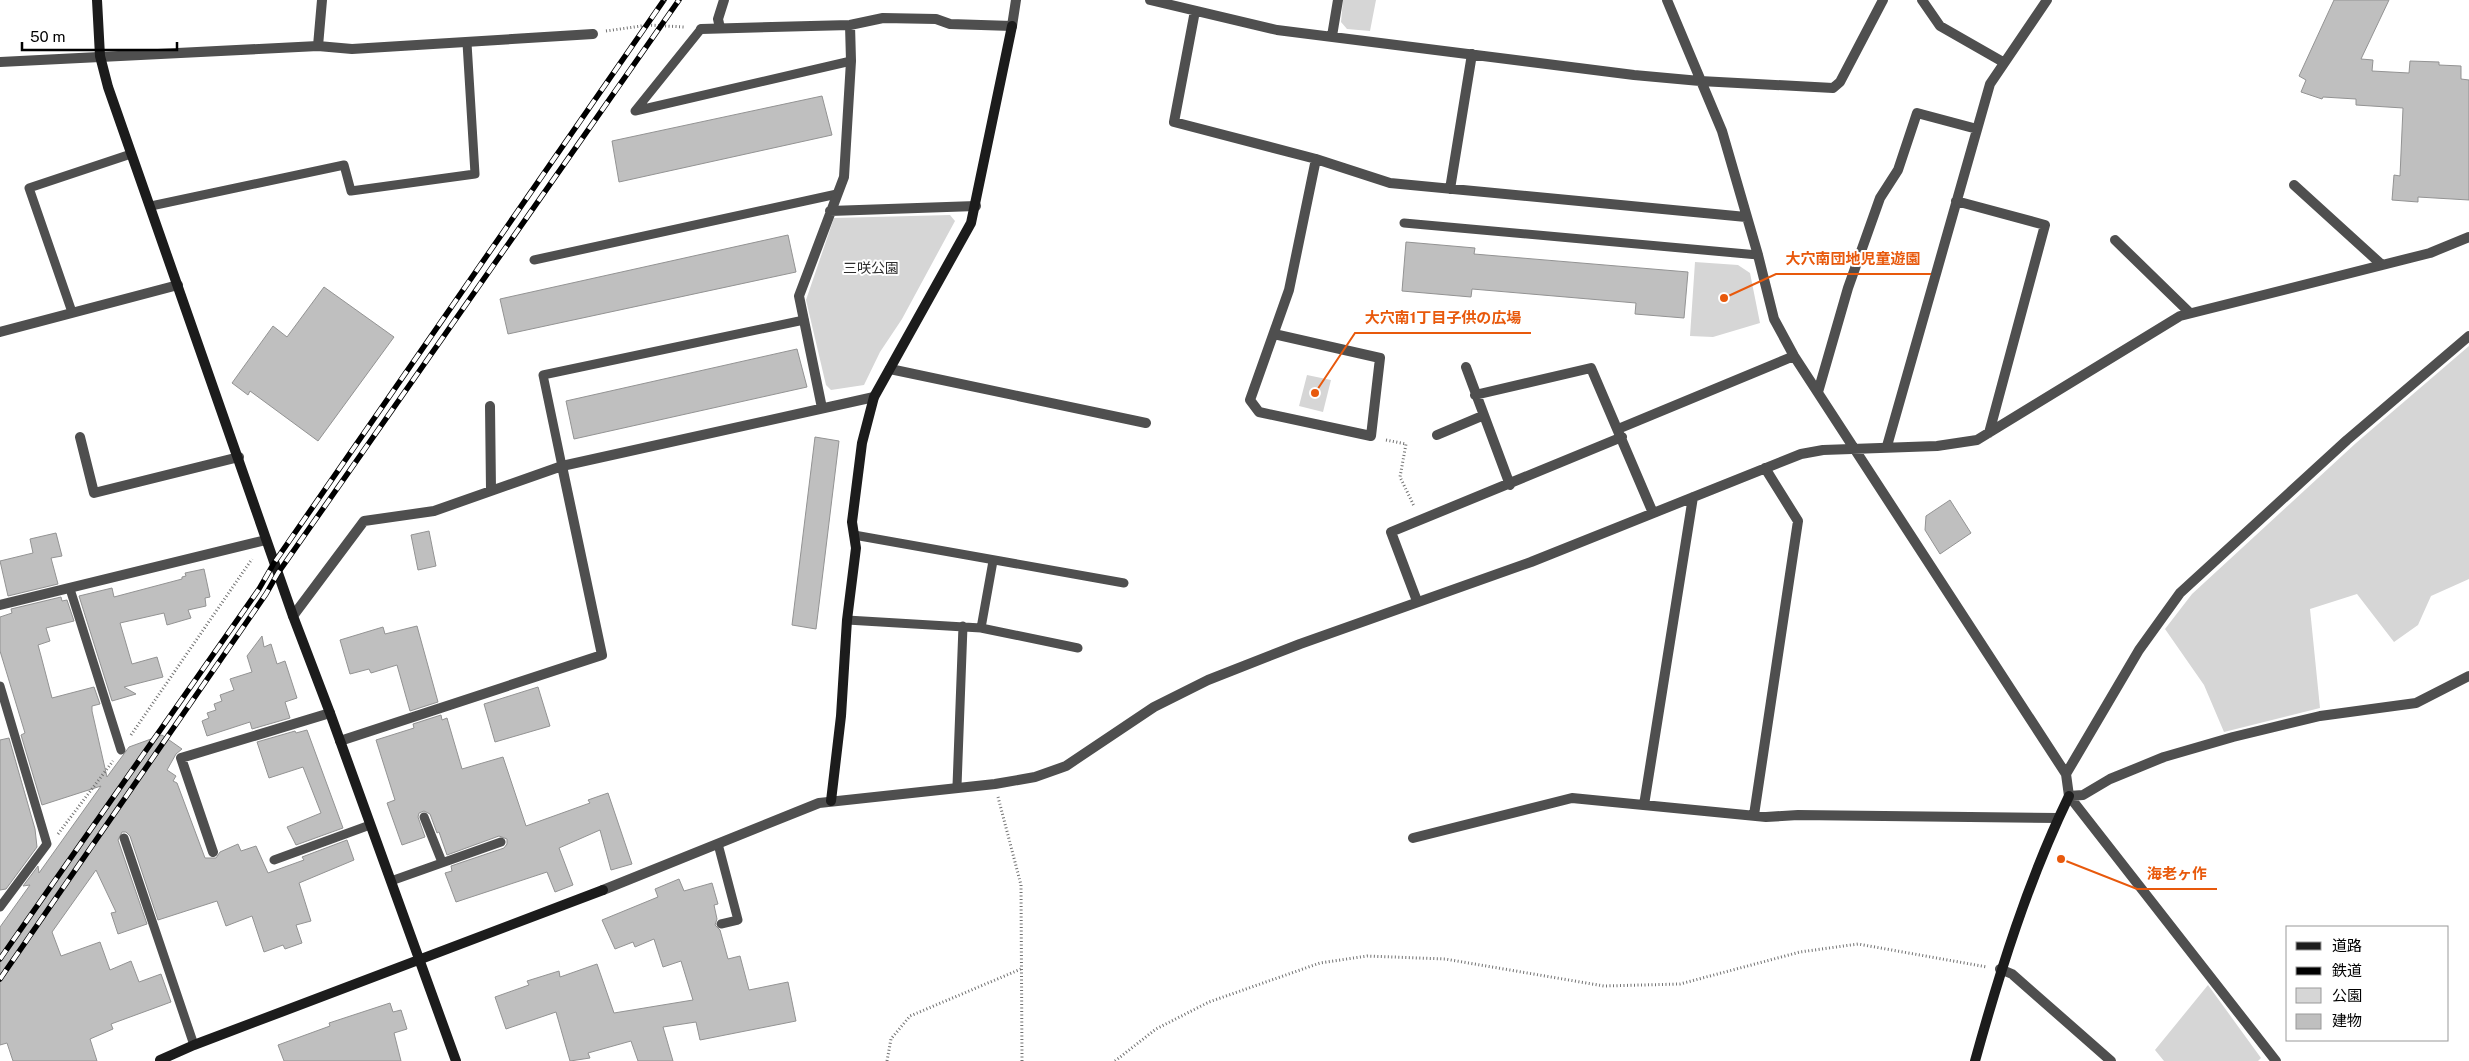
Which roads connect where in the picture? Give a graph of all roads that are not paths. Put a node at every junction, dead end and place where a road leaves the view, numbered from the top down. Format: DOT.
graph roads {
  1 [pos="97,0"];
  2 [pos="322,0"];
  3 [pos="724,0"];
  4 [pos="1016,0"];
  5 [pos="1150,0"];
  6 [pos="1338,0"];
  7 [pos="1667,0"];
  8 [pos="1883,0"];
  9 [pos="1922,0"];
  10 [pos="2047,0"];
  11 [pos="1195,10"];
  12 [pos="850,25"];
  13 [pos="1012,26"];
  14 [pos="720,28"];
  15 [pos="701,29"];
  16 [pos="593,34"];
  17 [pos="1332,36"];
  18 [pos="467,43"];
  19 [pos="318,46"];
  20 [pos="1472,54"];
  21 [pos="100,56"];
  22 [pos="851,61"];
  23 [pos="0,62"];
  24 [pos="2003,62"];
  25 [pos="1700,81"];
  26 [pos="1977,130"];
  27 [pos="132,154"];
  28 [pos="1316,159"];
  29 [pos="2294,185"];
  30 [pos="1450,189"];
  31 [pos="837,194"];
  32 [pos="1956,201"];
  33 [pos="151,206"];
  34 [pos="976,206"];
  35 [pos="830,211"];
  36 [pos="1746,217"];
  37 [pos="1404,223"];
  38 [pos="2469,237"];
  39 [pos="2115,240"];
  40 [pos="1758,255"];
  41 [pos="534,260"];
  42 [pos="2382,265"];
  43 [pos="178,285"];
  44 [pos="72,312"];
  45 [pos="2190,313"];
  46 [pos="804,320"];
  47 [pos="0,332"];
  48 [pos="1274,334"];
  49 [pos="2469,336"];
  50 [pos="1794,356"];
  51 [pos="1466,367"];
  52 [pos="890,369"];
  53 [pos="1818,392"];
  54 [pos="1475,395"];
  55 [pos="874,397"];
  56 [pos="490,406"];
  57 [pos="822,408"];
  58 [pos="1482,416"];
  59 [pos="1146,423"];
  60 [pos="1620,433"];
  61 [pos="1989,433"];
  62 [pos="1437,435"];
  63 [pos="80,437"];
  64 [pos="1887,446"];
  65 [pos="1853,447"];
  66 [pos="238,457"];
  67 [pos="562,466"];
  68 [pos="1765,468"];
  69 [pos="1510,485"];
  70 [pos="491,490"];
  71 [pos="1693,497"];
  72 [pos="1653,513"];
  73 [pos="854,535"];
  74 [pos="266,540"];
  75 [pos="993,561"];
  76 [pos="1124,583"];
  77 [pos="70,590"];
  78 [pos="1417,601"];
  79 [pos="0,605"];
  80 [pos="293,616"];
  81 [pos="847,620"];
  82 [pos="962,626"];
  83 [pos="981,628"];
  84 [pos="1078,648"];
  85 [pos="2469,676"];
  86 [pos="0,686"];
  87 [pos="330,712"];
  88 [pos="340,741"];
  89 [pos="121,750"];
  90 [pos="2066,774"];
  91 [pos="958,786"];
  92 [pos="2069,796"];
  93 [pos="831,800"];
  94 [pos="1644,805"];
  95 [pos="1754,815"];
  96 [pos="424,817"];
  97 [pos="2058,818"];
  98 [pos="370,825"];
  99 [pos="124,838"];
  100 [pos="1413,838"];
  101 [pos="501,842"];
  102 [pos="718,844"];
  103 [pos="213,852"];
  104 [pos="274,860"];
  105 [pos="442,862"];
  106 [pos="391,881"];
  107 [pos="0,907"];
  108 [pos="721,924"];
  109 [pos="420,959"];
  110 [pos="2000,969"];
  111 [pos="194,1045"];
  112 [pos="159,1061"];
  113 [pos="456,1061"];
  114 [pos="1975,1061"];
  115 [pos="2111,1061"];
  116 [pos="2276,1061"];
  1 -- 21 [label="street"];
  2 -- 19 [label="street"];
  3 -- 14 [label="street"];
  4 -- 13 [label="street"];
  5 -- 11 [label="street"];
  6 -- 17 [label="street"];
  7 -- 25 [label="street"];
  8 -- 25 [label="street"];
  9 -- 24 [label="street"];
  10 -- 24 [label="street"];
  11 -- 17 [label="street"];
  11 -- 28 [label="street"];
  12 -- 13 [label="street"];
  12 -- 14 [label="street"];
  12 -- 22 [label="street"];
  13 -- 34 [label="street"];
  14 -- 15 [label="street"];
  15 -- 22 [label="lane"];
  16 -- 18 [label="street"];
  17 -- 20 [label="street"];
  18 -- 19 [label="street"];
  18 -- 33 [label="lane"];
  19 -- 21 [label="street"];
  20 -- 25 [label="street"];
  20 -- 30 [label="street"];
  21 -- 23 [label="street"];
  21 -- 27 [label="street"];
  22 -- 31 [label="street"];
  24 -- 26 [label="street"];
  25 -- 36 [label="street"];
  26 -- 32 [label="street"];
  26 -- 53 [label="street"];
  27 -- 33 [label="street"];
  27 -- 44 [label="lane"];
  28 -- 30 [label="street"];
  28 -- 48 [label="street"];
  29 -- 42 [label="street"];
  30 -- 36 [label="street"];
  31 -- 35 [label="street"];
  31 -- 41 [label="lane"];
  32 -- 61 [label="street"];
  32 -- 64 [label="street"];
  33 -- 43 [label="street"];
  34 -- 35 [label="street"];
  34 -- 52 [label="street"];
  35 -- 46 [label="street"];
  36 -- 40 [label="street"];
  37 -- 40 [label="lane"];
  38 -- 42 [label="street"];
  39 -- 45 [label="street"];
  40 -- 50 [label="street"];
  42 -- 45 [label="street"];
  43 -- 44 [label="street"];
  43 -- 66 [label="street"];
  44 -- 47 [label="street"];
  45 -- 61 [label="street"];
  46 -- 57 [label="street"];
  46 -- 67 [label="lane"];
  48 -- 48 [label="street"];
  49 -- 90 [label="street"];
  50 -- 53 [label="street"];
  50 -- 60 [label="street"];
  51 -- 54 [label="street"];
  52 -- 55 [label="street"];
  52 -- 59 [label="street"];
  53 -- 65 [label="street"];
  54 -- 58 [label="street"];
  54 -- 60 [label="street"];
  55 -- 57 [label="street"];
  55 -- 73 [label="street"];
  56 -- 70 [label="street"];
  57 -- 67 [label="street"];
  58 -- 62 [label="street"];
  58 -- 69 [label="street"];
  60 -- 69 [label="street"];
  60 -- 72 [label="street"];
  61 -- 64 [label="street"];
  63 -- 66 [label="street"];
  64 -- 65 [label="street"];
  65 -- 68 [label="street"];
  65 -- 90 [label="street"];
  66 -- 74 [label="street"];
  67 -- 70 [label="street"];
  67 -- 88 [label="street"];
  68 -- 71 [label="street"];
  68 -- 95 [label="street"];
  69 -- 78 [label="street"];
  70 -- 80 [label="street"];
  71 -- 72 [label="street"];
  71 -- 94 [label="street"];
  72 -- 78 [label="street"];
  73 -- 75 [label="lane"];
  73 -- 81 [label="street"];
  74 -- 77 [label="street"];
  74 -- 80 [label="street"];
  75 -- 76 [label="lane"];
  75 -- 83 [label="lane"];
  77 -- 79 [label="street"];
  77 -- 89 [label="lane"];
  78 -- 91 [label="street"];
  80 -- 87 [label="street"];
  81 -- 82 [label="lane"];
  81 -- 93 [label="street"];
  82 -- 83 [label="lane"];
  82 -- 91 [label="lane"];
  83 -- 84 [label="lane"];
  85 -- 92 [label="street"];
  86 -- 107 [label="lane"];
  87 -- 88 [label="street"];
  87 -- 103 [label="street"];
  88 -- 98 [label="street"];
  90 -- 92 [label="street"];
  91 -- 93 [label="street"];
  92 -- 97 [label="street"];
  92 -- 116 [label="street"];
  93 -- 102 [label="street"];
  94 -- 95 [label="street"];
  94 -- 100 [label="street"];
  95 -- 97 [label="street"];
  96 -- 105 [label="lane"];
  97 -- 110 [label="street"];
  98 -- 104 [label="lane"];
  98 -- 106 [label="street"];
  99 -- 111 [label="lane"];
  101 -- 105 [label="lane"];
  102 -- 108 [label="lane"];
  102 -- 109 [label="street"];
  105 -- 106 [label="lane"];
  106 -- 109 [label="street"];
  109 -- 111 [label="street"];
  109 -- 113 [label="street"];
  110 -- 114 [label="street"];
  110 -- 115 [label="street"];
  111 -- 112 [label="street"];
}
